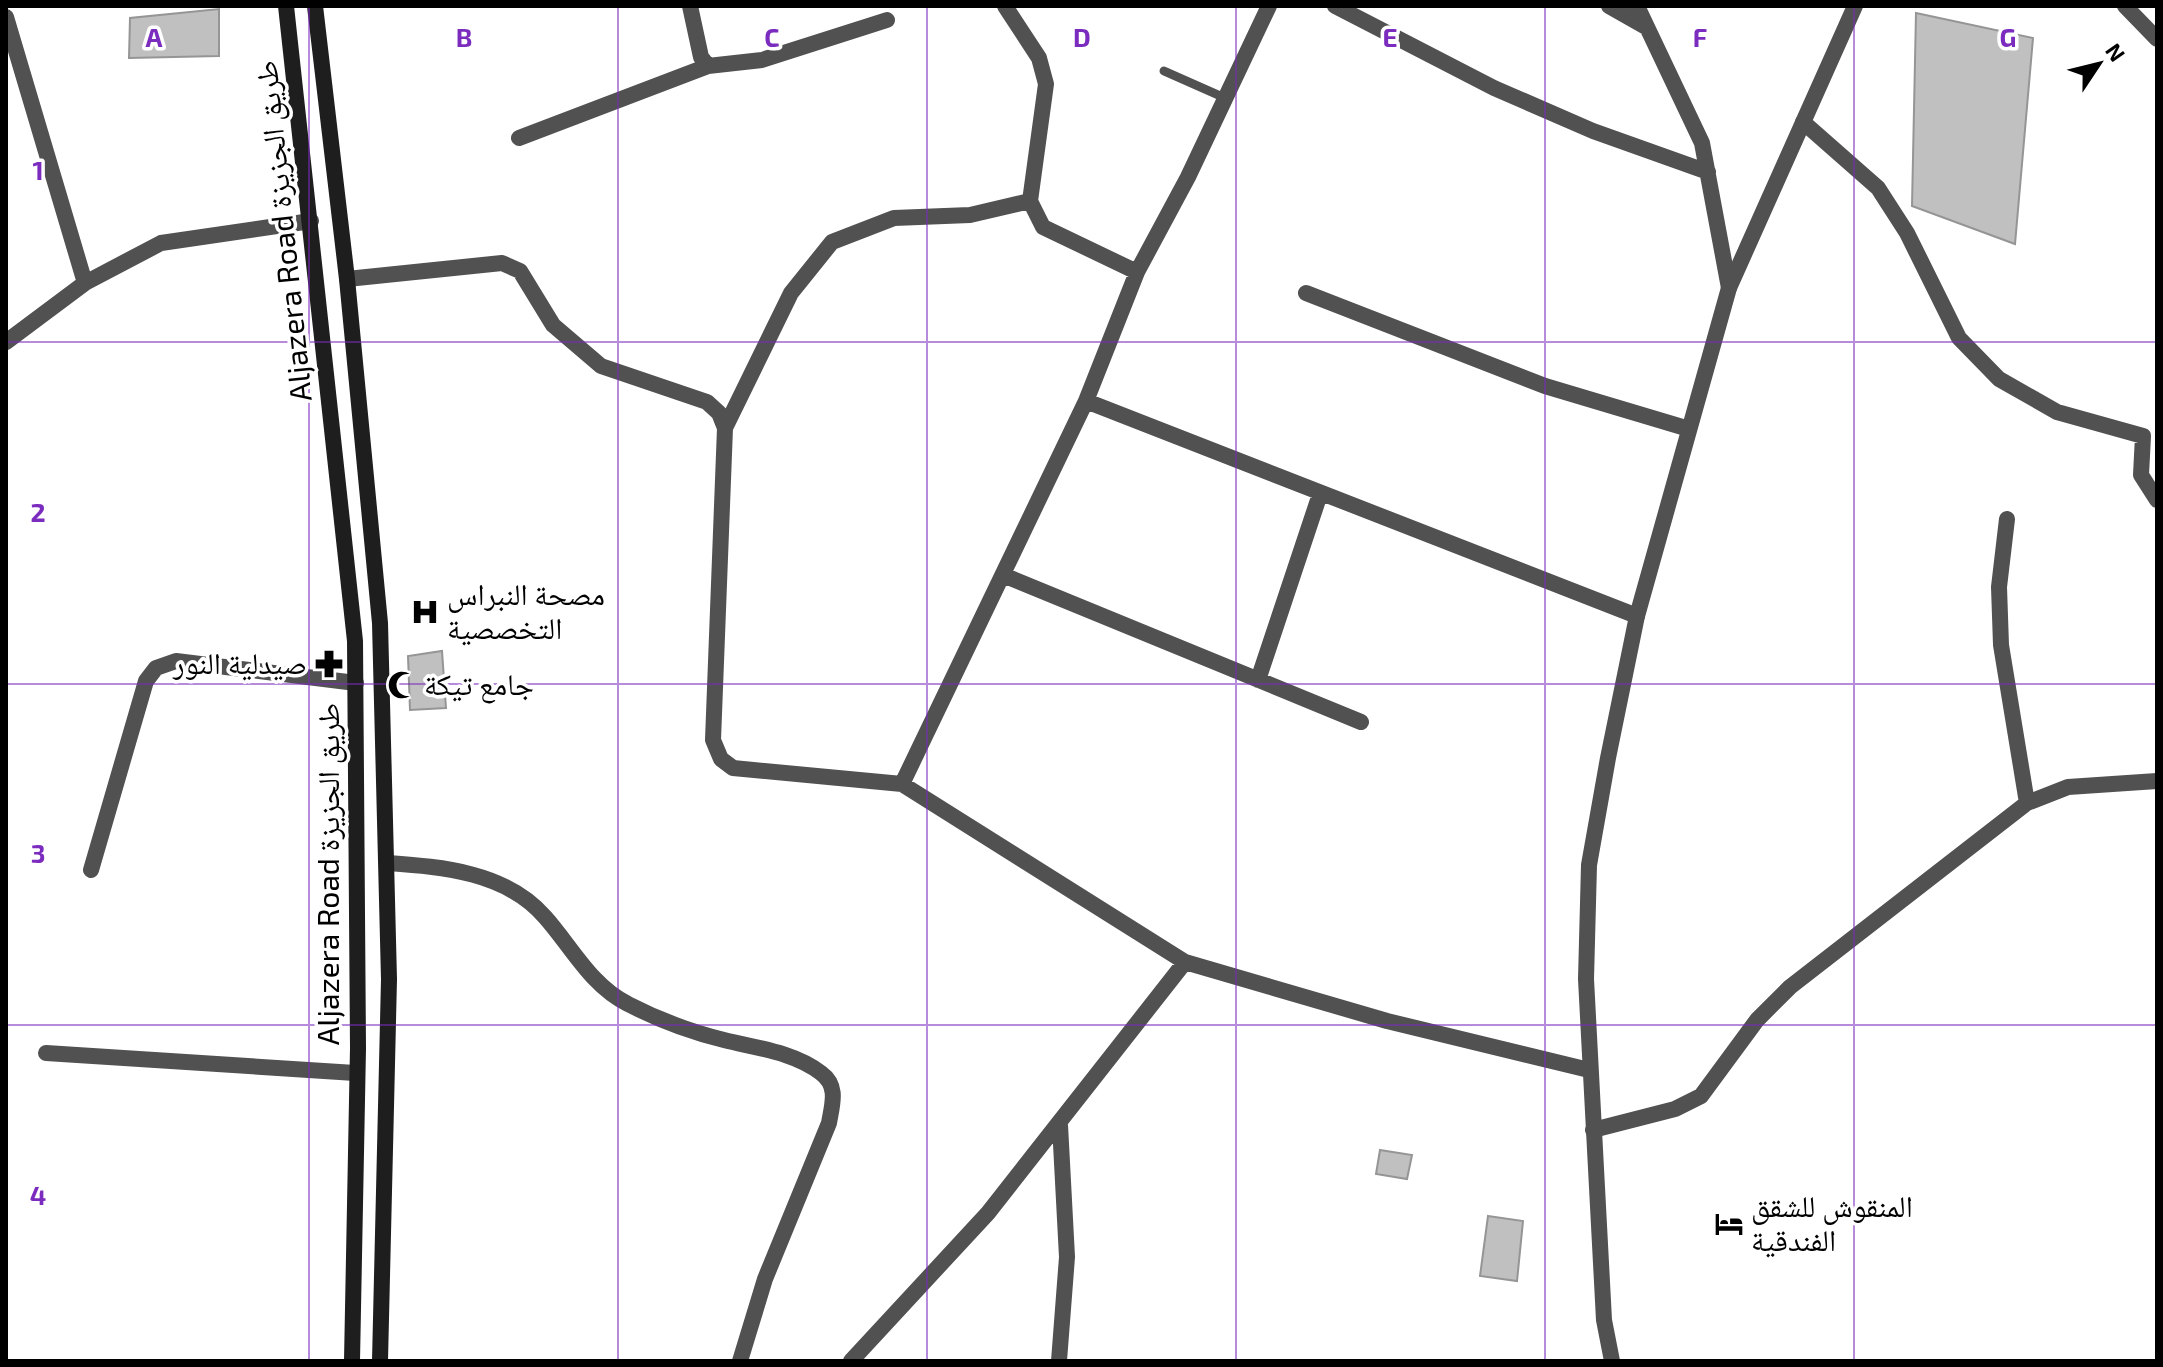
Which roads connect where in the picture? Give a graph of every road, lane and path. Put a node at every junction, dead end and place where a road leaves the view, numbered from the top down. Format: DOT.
graph roads {
  1 [pos="286,6"];
  2 [pos="315,6"];
  3 [pos="690,6"];
  4 [pos="1005,6"];
  5 [pos="1269,6"];
  6 [pos="1335,6"];
  7 [pos="1609,6"];
  8 [pos="1637,6"];
  9 [pos="1855,6"];
  10 [pos="2125,6"];
  11 [pos="6,17"];
  12 [pos="887,20"];
  13 [pos="1646,27"];
  14 [pos="2157,39"];
  15 [pos="708,66"];
  16 [pos="1164,71"];
  17 [pos="1225,98"];
  18 [pos="1803,122"];
  19 [pos="519,138"];
  20 [pos="1708,172"];
  21 [pos="1030,201"];
  22 [pos="311,221"];
  23 [pos="1137,272"];
  24 [pos="347,279"];
  25 [pos="85,283"];
  26 [pos="1729,288"];
  27 [pos="1306,293"];
  28 [pos="6,342"];
  29 [pos="1086,401"];
  30 [pos="725,428"];
  31 [pos="1689,429"];
  32 [pos="1320,494"];
  33 [pos="2157,500"];
  34 [pos="2007,519"];
  35 [pos="1003,575"];
  36 [pos="1637,616"];
  37 [pos="1258,680"];
  38 [pos="356,683"];
  39 [pos="1361,722"];
  40 [pos="2157,781"];
  41 [pos="902,784"];
  42 [pos="2027,803"];
  43 [pos="388,863"];
  44 [pos="91,870"];
  45 [pos="1185,962"];
  46 [pos="46,1053"];
  47 [pos="1589,1070"];
  48 [pos="355,1073"];
  49 [pos="1060,1125"];
  50 [pos="1593,1130"];
  51 [pos="1604,1320"];
  52 [pos="352,1361"];
  53 [pos="380,1361"];
  54 [pos="740,1361"];
  55 [pos="851,1361"];
  56 [pos="1059,1361"];
  57 [pos="1599,1361"];
  58 [pos="1612,1361"];
  1 -- 22 [label="main road, Aljazera Road طريق الجزيزة"];
  2 -- 24 [label="main road, Aljazera Road طريق الجزيزة"];
  3 -- 15 [label="street"];
  4 -- 21 [label="street"];
  5 -- 17 [label="street"];
  6 -- 20 [label="street"];
  7 -- 13 [label="street"];
  8 -- 13 [label="street"];
  9 -- 18 [label="street"];
  10 -- 14 [label="street"];
  11 -- 25 [label="street"];
  12 -- 15 [label="street"];
  13 -- 20 [label="street"];
  15 -- 19 [label="street"];
  16 -- 17 [label="lane"];
  17 -- 23 [label="street"];
  18 -- 26 [label="street"];
  18 -- 33 [label="street"];
  20 -- 26 [label="street"];
  21 -- 23 [label="street"];
  21 -- 30 [label="street"];
  22 -- 25 [label="street"];
  22 -- 38 [label="main road, Aljazera Road طريق الجزيزة"];
  23 -- 29 [label="street"];
  24 -- 30 [label="street"];
  24 -- 43 [label="main road, Aljazera Road طريق الجزيزة"];
  25 -- 28 [label="street"];
  26 -- 31 [label="street"];
  27 -- 31 [label="street"];
  29 -- 32 [label="street"];
  29 -- 35 [label="street"];
  30 -- 41 [label="street"];
  31 -- 36 [label="street"];
  32 -- 36 [label="street"];
  32 -- 37 [label="street"];
  34 -- 42 [label="street"];
  35 -- 37 [label="street"];
  35 -- 41 [label="street"];
  36 -- 47 [label="street"];
  37 -- 39 [label="street"];
  38 -- 44 [label="street"];
  38 -- 48 [label="main road, Aljazera Road طريق الجزيزة"];
  40 -- 42 [label="street"];
  41 -- 45 [label="street"];
  42 -- 50 [label="street"];
  43 -- 53 [label="main road, Aljazera Road طريق الجزيزة"];
  43 -- 54 [label="street"];
  45 -- 47 [label="street"];
  45 -- 49 [label="street"];
  46 -- 48 [label="street"];
  47 -- 50 [label="street"];
  48 -- 52 [label="main road, Aljazera Road طريق الجزيزة"];
  49 -- 55 [label="street"];
  49 -- 56 [label="street"];
  50 -- 51 [label="street"];
  51 -- 57 [label="street"];
  51 -- 58 [label="street"];
}
